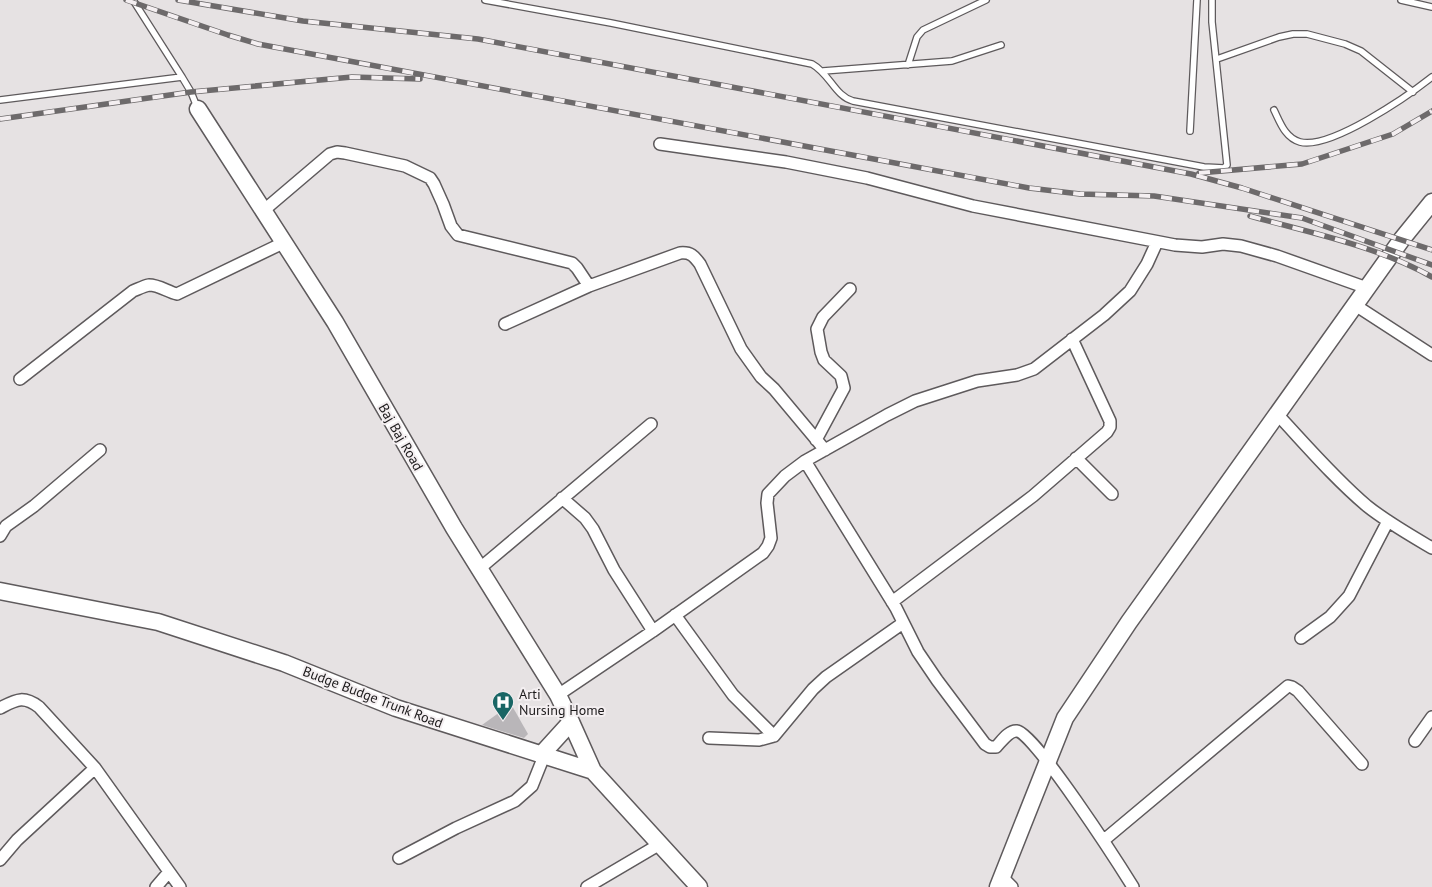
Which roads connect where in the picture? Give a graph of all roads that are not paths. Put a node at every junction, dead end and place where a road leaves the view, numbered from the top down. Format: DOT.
graph roads {
  1 [pos="133,0"];
  2 [pos="485,0"];
  3 [pos="986,0"];
  4 [pos="1197,0"];
  5 [pos="1212,0"];
  6 [pos="1401,0"];
  7 [pos="1432,7"];
  8 [pos="1001,45"];
  9 [pos="1217,59"];
  10 [pos="908,64"];
  11 [pos="823,71"];
  12 [pos="182,77"];
  13 [pos="1432,77"];
  14 [pos="1413,92"];
  15 [pos="0,100"];
  16 [pos="198,110"];
  17 [pos="1274,110"];
  18 [pos="1190,131"];
  19 [pos="660,144"];
  20 [pos="1432,202"];
  21 [pos="263,211"];
  22 [pos="1157,242"];
  23 [pos="283,243"];
  24 [pos="589,286"];
  25 [pos="1367,288"];
  26 [pos="850,289"];
  27 [pos="1355,305"];
  28 [pos="505,324"];
  29 [pos="1072,339"];
  30 [pos="1432,355"];
  31 [pos="20,379"];
  32 [pos="1277,414"];
  33 [pos="650,424"];
  34 [pos="816,440"];
  35 [pos="100,450"];
  36 [pos="825,450"];
  37 [pos="1076,458"];
  38 [pos="805,461"];
  39 [pos="1112,494"];
  40 [pos="562,498"];
  41 [pos="1388,521"];
  42 [pos="0,536"];
  43 [pos="1432,548"];
  44 [pos="480,569"];
  45 [pos="0,590"];
  46 [pos="892,602"];
  47 [pos="675,615"];
  48 [pos="903,624"];
  49 [pos="653,631"];
  50 [pos="1301,638"];
  51 [pos="558,695"];
  52 [pos="0,708"];
  53 [pos="1432,717"];
  54 [pos="571,722"];
  55 [pos="774,736"];
  56 [pos="708,738"];
  57 [pos="1415,741"];
  58 [pos="543,755"];
  59 [pos="1047,762"];
  60 [pos="1362,764"];
  61 [pos="95,768"];
  62 [pos="593,771"];
  63 [pos="1104,840"];
  64 [pos="660,844"];
  65 [pos="399,858"];
  66 [pos="0,860"];
  67 [pos="168,873"];
  68 [pos="1004,884"];
  69 [pos="156,887"];
  70 [pos="180,887"];
  71 [pos="587,887"];
  72 [pos="699,887"];
  73 [pos="1133,887"];
  1 -- 12 [label="lane"];
  2 -- 11 [label="lane"];
  3 -- 10 [label="lane"];
  4 -- 18 [label="lane"];
  5 -- 9 [label="lane"];
  6 -- 7 [label="lane"];
  8 -- 10 [label="lane"];
  9 -- 11 [label="lane"];
  9 -- 14 [label="lane"];
  10 -- 11 [label="lane"];
  12 -- 15 [label="lane"];
  12 -- 16 [label="lane"];
  13 -- 14 [label="lane"];
  14 -- 17 [label="lane"];
  16 -- 21 [label="main road, Baj Baj Road"];
  19 -- 22 [label="street"];
  20 -- 25 [label="main road"];
  21 -- 23 [label="main road, Baj Baj Road"];
  21 -- 24 [label="street"];
  22 -- 25 [label="street"];
  22 -- 29 [label="street"];
  23 -- 31 [label="street"];
  23 -- 44 [label="main road, Baj Baj Road"];
  24 -- 28 [label="street"];
  24 -- 34 [label="street"];
  25 -- 27 [label="main road"];
  26 -- 34 [label="street"];
  27 -- 30 [label="street"];
  27 -- 32 [label="main road"];
  29 -- 36 [label="street"];
  29 -- 37 [label="street"];
  32 -- 41 [label="street"];
  32 -- 59 [label="main road"];
  33 -- 40 [label="street"];
  34 -- 36 [label="street"];
  35 -- 42 [label="street"];
  36 -- 38 [label="street"];
  37 -- 39 [label="street"];
  37 -- 46 [label="street"];
  38 -- 46 [label="street"];
  38 -- 47 [label="street"];
  40 -- 44 [label="street"];
  40 -- 49 [label="street"];
  41 -- 43 [label="street"];
  41 -- 50 [label="street"];
  44 -- 51 [label="main road, Baj Baj Road"];
  45 -- 58 [label="main road, Budge Budge Trunk Road"];
  46 -- 48 [label="street"];
  47 -- 49 [label="street"];
  47 -- 55 [label="street"];
  48 -- 55 [label="street"];
  48 -- 59 [label="street"];
  49 -- 51 [label="street"];
  51 -- 54 [label="main road, Baj Baj Road"];
  52 -- 61 [label="street"];
  53 -- 57 [label="street"];
  54 -- 58 [label="main road"];
  54 -- 62 [label="main road, Baj Baj Road"];
  55 -- 56 [label="street"];
  58 -- 62 [label="main road, Budge Budge Trunk Road"];
  58 -- 65 [label="street"];
  59 -- 63 [label="street"];
  59 -- 68 [label="main road"];
  60 -- 63 [label="street"];
  61 -- 66 [label="street"];
  61 -- 67 [label="street"];
  62 -- 64 [label="main road"];
  63 -- 73 [label="street"];
  64 -- 71 [label="street"];
  64 -- 72 [label="main road"];
  67 -- 69 [label="street"];
  67 -- 70 [label="street"];
}
